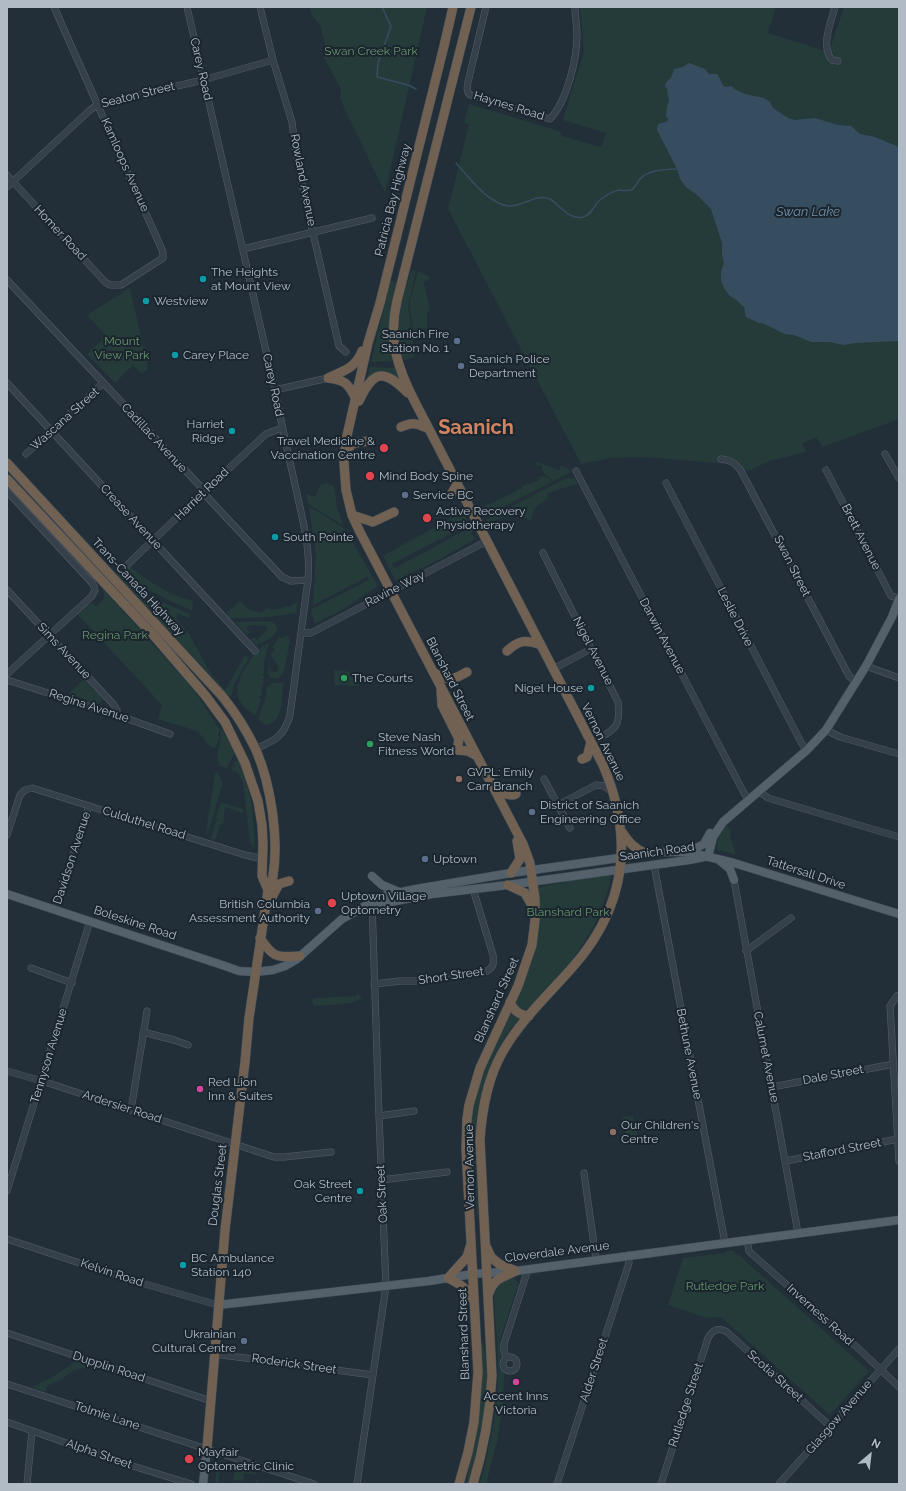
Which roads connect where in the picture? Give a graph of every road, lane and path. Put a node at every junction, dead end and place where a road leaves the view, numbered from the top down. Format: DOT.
graph roads {
  1 [pos="54,7"];
  2 [pos="187,7"];
  3 [pos="260,7"];
  4 [pos="452,7"];
  5 [pos="471,7"];
  6 [pos="486,7"];
  7 [pos="575,7"];
  8 [pos="835,7"];
  9 [pos="273,60"];
  10 [pos="838,61"];
  11 [pos="203,80"];
  12 [pos="98,104"];
  13 [pos="7,175"];
  14 [pos="13,182"];
  15 [pos="7,187"];
  16 [pos="372,218"];
  17 [pos="313,232"];
  18 [pos="243,249"];
  19 [pos="7,280"];
  20 [pos="116,286"];
  21 [pos="380,303"];
  22 [pos="346,352"];
  23 [pos="328,378"];
  24 [pos="7,383"];
  25 [pos="103,383"];
  26 [pos="275,390"];
  27 [pos="412,397"];
  28 [pos="356,399"];
  29 [pos="352,415"];
  30 [pos="401,427"];
  31 [pos="282,428"];
  32 [pos="429,429"];
  33 [pos="52,431"];
  34 [pos="370,441"];
  35 [pos="345,451"];
  36 [pos="26,454"];
  37 [pos="885,454"];
  38 [pos="721,459"];
  39 [pos="7,463"];
  40 [pos="826,470"];
  41 [pos="576,471"];
  42 [pos="899,478"];
  43 [pos="7,479"];
  44 [pos="666,483"];
  45 [pos="457,484"];
  46 [pos="7,491"];
  47 [pos="204,492"];
  48 [pos="451,495"];
  49 [pos="394,512"];
  50 [pos="352,514"];
  51 [pos="153,540"];
  52 [pos="487,541"];
  53 [pos="542,553"];
  54 [pos="126,566"];
  55 [pos="308,580"];
  56 [pos="7,590"];
  57 [pos="390,590"];
  58 [pos="899,599"];
  59 [pos="302,630"];
  60 [pos="49,635"];
  61 [pos="541,645"];
  62 [pos="591,649"];
  63 [pos="255,651"];
  64 [pos="507,651"];
  65 [pos="866,666"];
  66 [pos="553,668"];
  67 [pos="433,672"];
  68 [pos="467,672"];
  69 [pos="7,674"];
  70 [pos="899,678"];
  71 [pos="7,680"];
  72 [pos="856,682"];
  73 [pos="441,686"];
  74 [pos="116,715"];
  75 [pos="224,722"];
  76 [pos="826,730"];
  77 [pos="246,732"];
  78 [pos="170,734"];
  79 [pos="592,742"];
  80 [pos="256,749"];
  81 [pos="807,750"];
  82 [pos="899,754"];
  83 [pos="477,757"];
  84 [pos="582,760"];
  85 [pos="544,779"];
  86 [pos="494,788"];
  87 [pos="759,791"];
  88 [pos="614,793"];
  89 [pos="516,794"];
  90 [pos="749,800"];
  91 [pos="558,804"];
  92 [pos="89,806"];
  93 [pos="730,816"];
  94 [pos="570,828"];
  95 [pos="516,830"];
  96 [pos="621,831"];
  97 [pos="7,834"];
  98 [pos="899,837"];
  99 [pos="688,852"];
  100 [pos="647,854"];
  101 [pos="707,857"];
  102 [pos="622,858"];
  103 [pos="263,859"];
  104 [pos="718,859"];
  105 [pos="654,865"];
  106 [pos="750,867"];
  107 [pos="621,869"];
  108 [pos="531,870"];
  109 [pos="511,873"];
  110 [pos="372,876"];
  111 [pos="734,880"];
  112 [pos="289,881"];
  113 [pos="533,882"];
  114 [pos="508,885"];
  115 [pos="473,889"];
  116 [pos="268,890"];
  117 [pos="399,892"];
  118 [pos="7,894"];
  119 [pos="372,902"];
  120 [pos="55,910"];
  121 [pos="264,911"];
  122 [pos="535,912"];
  123 [pos="899,914"];
  124 [pos="791,918"];
  125 [pos="90,921"];
  126 [pos="260,938"];
  127 [pos="746,951"];
  128 [pos="300,956"];
  129 [pos="31,968"];
  130 [pos="255,972"];
  131 [pos="72,982"];
  132 [pos="374,984"];
  133 [pos="899,995"];
  134 [pos="510,1002"];
  135 [pos="147,1011"];
  136 [pos="529,1016"];
  137 [pos="143,1032"];
  138 [pos="188,1045"];
  139 [pos="894,1064"];
  140 [pos="7,1071"];
  141 [pos="42,1081"];
  142 [pos="772,1087"];
  143 [pos="131,1110"];
  144 [pos="414,1111"];
  145 [pos="379,1116"];
  146 [pos="898,1138"];
  147 [pos="235,1145"];
  148 [pos="331,1152"];
  149 [pos="786,1161"];
  150 [pos="899,1161"];
  151 [pos="448,1172"];
  152 [pos="584,1173"];
  153 [pos="9,1176"];
  154 [pos="381,1180"];
  155 [pos="7,1191"];
  156 [pos="899,1220"];
  157 [pos="798,1233"];
  158 [pos="7,1239"];
  159 [pos="747,1240"];
  160 [pos="471,1242"];
  161 [pos="485,1243"];
  162 [pos="725,1243"];
  163 [pos="628,1255"];
  164 [pos="596,1259"];
  165 [pos="528,1269"];
  166 [pos="516,1271"];
  167 [pos="487,1273"];
  168 [pos="473,1274"];
  169 [pos="448,1278"];
  170 [pos="386,1286"];
  171 [pos="488,1297"];
  172 [pos="475,1303"];
  173 [pos="218,1305"];
  174 [pos="716,1330"];
  175 [pos="7,1333"];
  176 [pos="899,1349"];
  177 [pos="215,1354"];
  178 [pos="506,1358"];
  179 [pos="880,1370"];
  180 [pos="373,1375"];
  181 [pos="7,1384"];
  182 [pos="899,1387"];
  183 [pos="211,1400"];
  184 [pos="7,1422"];
  185 [pos="831,1427"];
  186 [pos="32,1431"];
  187 [pos="206,1448"];
  188 [pos="26,1484"];
  189 [pos="191,1484"];
  190 [pos="203,1484"];
  191 [pos="314,1484"];
  192 [pos="357,1484"];
  193 [pos="459,1484"];
  194 [pos="474,1484"];
  195 [pos="557,1484"];
  196 [pos="661,1484"];
  197 [pos="779,1484"];
  1 -- 12 [label="street, Kamloops Avenue"];
  2 -- 11 [label="street, Carey Road"];
  3 -- 9 [label="street, Rowland Avenue"];
  4 -- 21 [label="highway, Patricia Bay Highway"];
  5 -- 27 [label="highway, Vernon Avenue"];
  6 -- 7 [label="street, Haynes Road"];
  8 -- 10 [label="street"];
  9 -- 11 [label="street, Seaton Street"];
  9 -- 17 [label="street, Rowland Avenue"];
  11 -- 12 [label="street, Seaton Street"];
  11 -- 18 [label="street, Carey Road"];
  12 -- 14 [label="street, Seaton Street"];
  12 -- 20 [label="street, Kamloops Avenue"];
  13 -- 14 [label="street, Homer Road"];
  14 -- 15 [label="street, Seaton Street"];
  14 -- 20 [label="street, Homer Road"];
  16 -- 17 [label="street"];
  17 -- 18 [label="street"];
  17 -- 22 [label="street, Rowland Avenue"];
  18 -- 26 [label="street, Carey Road"];
  19 -- 25 [label="street, Cadillac Avenue"];
  21 -- 23 [label="highway"];
  21 -- 28 [label="highway, Patricia Bay Highway"];
  23 -- 26 [label="street"];
  23 -- 28 [label="highway"];
  24 -- 33 [label="street, Crease Avenue"];
  25 -- 33 [label="street, Wascana Street"];
  25 -- 47 [label="street, Cadillac Avenue"];
  26 -- 31 [label="street, Carey Road"];
  27 -- 29 [label="highway"];
  27 -- 32 [label="highway, Vernon Avenue"];
  28 -- 29 [label="highway, Blanshard Street"];
  29 -- 35 [label="highway, Blanshard Street"];
  30 -- 32 [label="highway"];
  31 -- 47 [label="street, Harriet Road"];
  31 -- 55 [label="street, Carey Road"];
  32 -- 45 [label="highway, Vernon Avenue"];
  33 -- 36 [label="street, Wascana Street"];
  33 -- 51 [label="street, Crease Avenue"];
  34 -- 35 [label="highway"];
  35 -- 50 [label="highway, Blanshard Street"];
  37 -- 42 [label="street"];
  38 -- 72 [label="street, Swan Street"];
  39 -- 77 [label="highway, Trans-Canada Highway"];
  40 -- 58 [label="street, Brett Avenue"];
  41 -- 90 [label="street, Darwin Avenue"];
  43 -- 75 [label="highway, Trans-Canada Highway"];
  44 -- 81 [label="street, Leslie Drive"];
  45 -- 48 [label="highway"];
  45 -- 52 [label="highway, Vernon Avenue"];
  46 -- 60 [label="street"];
  47 -- 51 [label="street, Harriet Road"];
  47 -- 55 [label="street, Cadillac Avenue"];
  49 -- 50 [label="highway"];
  50 -- 57 [label="highway, Blanshard Street"];
  51 -- 54 [label="street, Harriet Road"];
  51 -- 63 [label="street, Crease Avenue"];
  52 -- 57 [label="street, Ravine Way"];
  52 -- 61 [label="highway, Vernon Avenue"];
  53 -- 62 [label="street, Nigel Avenue"];
  55 -- 59 [label="street, Carey Road"];
  56 -- 60 [label="street, Sims Avenue"];
  57 -- 59 [label="street, Ravine Way"];
  57 -- 67 [label="highway, Blanshard Street"];
  58 -- 65 [label="main road, Saanich Road"];
  59 -- 80 [label="street, Carey Road"];
  60 -- 69 [label="street"];
  60 -- 74 [label="street, Sims Avenue"];
  61 -- 64 [label="highway"];
  61 -- 66 [label="highway, Vernon Avenue"];
  62 -- 66 [label="street"];
  62 -- 79 [label="street, Nigel Avenue"];
  65 -- 70 [label="street"];
  65 -- 72 [label="main road, Saanich Road"];
  66 -- 79 [label="highway, Vernon Avenue"];
  67 -- 68 [label="highway"];
  67 -- 73 [label="highway, Blanshard Street"];
  71 -- 74 [label="street, Regina Avenue"];
  72 -- 76 [label="main road, Saanich Road"];
  73 -- 83 [label="highway, Blanshard Street"];
  73 -- 83 [label="highway"];
  74 -- 78 [label="street, Regina Avenue"];
  75 -- 103 [label="highway, Douglas Street"];
  76 -- 81 [label="main road, Saanich Road"];
  76 -- 82 [label="street"];
  77 -- 80 [label="highway, Douglas Street"];
  79 -- 84 [label="highway"];
  79 -- 88 [label="highway, Vernon Avenue"];
  80 -- 116 [label="highway, Douglas Street"];
  81 -- 87 [label="main road, Saanich Road"];
  83 -- 86 [label="highway, Blanshard Street"];
  85 -- 91 [label="street"];
  86 -- 89 [label="highway"];
  86 -- 95 [label="highway, Blanshard Street"];
  87 -- 90 [label="main road, Saanich Road"];
  87 -- 98 [label="street"];
  88 -- 91 [label="street"];
  88 -- 96 [label="highway, Vernon Avenue"];
  90 -- 93 [label="main road, Saanich Road"];
  91 -- 94 [label="street"];
  92 -- 97 [label="street, Culduthel Road"];
  92 -- 103 [label="street, Culduthel Road"];
  92 -- 120 [label="street, Davidson Avenue"];
  93 -- 99 [label="main road"];
  93 -- 101 [label="main road, Saanich Road"];
  95 -- 108 [label="highway, Blanshard Street"];
  95 -- 109 [label="highway"];
  96 -- 100 [label="highway"];
  96 -- 102 [label="highway, Vernon Avenue"];
  99 -- 100 [label="main road, Saanich Road"];
  99 -- 101 [label="main road, Saanich Road"];
  100 -- 102 [label="main road, Saanich Road"];
  101 -- 104 [label="main road, Tattersall Drive"];
  101 -- 105 [label="main road, Saanich Road"];
  102 -- 107 [label="highway, Vernon Avenue"];
  102 -- 108 [label="main road, Saanich Road"];
  103 -- 116 [label="highway, Douglas Street"];
  104 -- 106 [label="main road, Tattersall Drive"];
  104 -- 111 [label="main road"];
  105 -- 107 [label="main road, Saanich Road"];
  105 -- 162 [label="street, Bethune Avenue"];
  106 -- 111 [label="main road"];
  106 -- 123 [label="main road, Tattersall Drive"];
  107 -- 113 [label="main road, Saanich Road"];
  107 -- 136 [label="highway, Vernon Avenue"];
  108 -- 109 [label="main road, Saanich Road"];
  108 -- 113 [label="highway, Blanshard Street"];
  109 -- 117 [label="main road, Saanich Road"];
  110 -- 117 [label="main road"];
  111 -- 127 [label="street, Calumet Avenue"];
  112 -- 121 [label="highway"];
  113 -- 114 [label="main road, Saanich Road"];
  113 -- 122 [label="highway, Blanshard Street"];
  114 -- 115 [label="main road, Saanich Road"];
  114 -- 122 [label="highway"];
  115 -- 119 [label="main road, Saanich Road"];
  115 -- 132 [label="street, Short Street"];
  116 -- 121 [label="highway, Douglas Street"];
  117 -- 119 [label="main road, Saanich Road"];
  118 -- 120 [label="main road, Boleskine Road"];
  119 -- 128 [label="main road, Saanich Road"];
  119 -- 132 [label="street, Oak Street"];
  120 -- 125 [label="main road, Boleskine Road"];
  121 -- 126 [label="highway, Douglas Street"];
  122 -- 134 [label="highway, Blanshard Street"];
  124 -- 127 [label="street"];
  125 -- 130 [label="main road, Boleskine Road"];
  125 -- 131 [label="street, Tennyson Avenue"];
  126 -- 128 [label="highway"];
  126 -- 130 [label="highway, Douglas Street"];
  127 -- 142 [label="street, Calumet Avenue"];
  128 -- 130 [label="main road, Saanich Road"];
  129 -- 131 [label="street"];
  130 -- 147 [label="highway, Douglas Street"];
  131 -- 141 [label="street, Tennyson Avenue"];
  132 -- 145 [label="street, Oak Street"];
  133 -- 139 [label="street"];
  134 -- 136 [label="highway"];
  134 -- 160 [label="highway, Blanshard Street"];
  135 -- 137 [label="street"];
  136 -- 161 [label="highway, Vernon Avenue"];
  137 -- 138 [label="street"];
  137 -- 143 [label="street"];
  139 -- 142 [label="street, Dale Street"];
  139 -- 146 [label="street"];
  140 -- 141 [label="street, Ardersier Road"];
  141 -- 143 [label="street, Ardersier Road"];
  141 -- 153 [label="street, Tennyson Avenue"];
  142 -- 149 [label="street, Calumet Avenue"];
  143 -- 147 [label="street, Ardersier Road"];
  144 -- 145 [label="street"];
  145 -- 154 [label="street, Oak Street"];
  146 -- 149 [label="street, Stafford Street"];
  146 -- 150 [label="street"];
  147 -- 148 [label="street, Ardersier Road"];
  147 -- 173 [label="highway, Douglas Street"];
  149 -- 157 [label="street, Calumet Avenue"];
  151 -- 154 [label="street"];
  152 -- 164 [label="street"];
  153 -- 155 [label="street, Tennyson Avenue"];
  154 -- 170 [label="street, Oak Street"];
  156 -- 157 [label="main road, Cloverdale Avenue"];
  157 -- 159 [label="main road, Cloverdale Avenue"];
  158 -- 173 [label="street, Kelvin Road"];
  159 -- 162 [label="main road, Cloverdale Avenue"];
  159 -- 179 [label="street, Inverness Road"];
  160 -- 168 [label="highway, Blanshard Street"];
  160 -- 169 [label="highway"];
  161 -- 166 [label="highway"];
  161 -- 167 [label="highway, Vernon Avenue"];
  162 -- 163 [label="main road, Cloverdale Avenue"];
  163 -- 164 [label="main road, Cloverdale Avenue"];
  163 -- 195 [label="street, Alder Street"];
  164 -- 165 [label="main road, Cloverdale Avenue"];
  165 -- 166 [label="main road, Cloverdale Avenue"];
  165 -- 178 [label="street"];
  166 -- 167 [label="main road, Cloverdale Avenue"];
  166 -- 171 [label="highway"];
  167 -- 168 [label="main road, Cloverdale Avenue"];
  167 -- 171 [label="highway"];
  168 -- 169 [label="main road, Cloverdale Avenue"];
  168 -- 172 [label="highway, Blanshard Street"];
  169 -- 170 [label="main road, Cloverdale Avenue"];
  169 -- 172 [label="highway"];
  170 -- 173 [label="main road, Cloverdale Avenue"];
  170 -- 180 [label="street, Oak Street"];
  171 -- 194 [label="highway"];
  172 -- 193 [label="highway, Blanshard Street"];
  173 -- 177 [label="highway, Douglas Street"];
  174 -- 185 [label="street, Scotia Street"];
  174 -- 196 [label="street, Rutledge Street"];
  175 -- 183 [label="street, Dupplin Road"];
  176 -- 179 [label="street, Glasgow Avenue"];
  177 -- 180 [label="street, Roderick Street"];
  177 -- 183 [label="highway, Douglas Street"];
  179 -- 182 [label="street, Inverness Road"];
  179 -- 185 [label="street, Glasgow Avenue"];
  180 -- 192 [label="street, Oak Street"];
  181 -- 187 [label="street, Tolmie Lane"];
  183 -- 187 [label="highway, Douglas Street"];
  184 -- 186 [label="street, Alpha Street"];
  185 -- 197 [label="street, Glasgow Avenue"];
  186 -- 188 [label="street"];
  186 -- 189 [label="street, Alpha Street"];
  187 -- 190 [label="main road, Douglas Street"];
  187 -- 191 [label="street, Tolmie Lane"];
}
